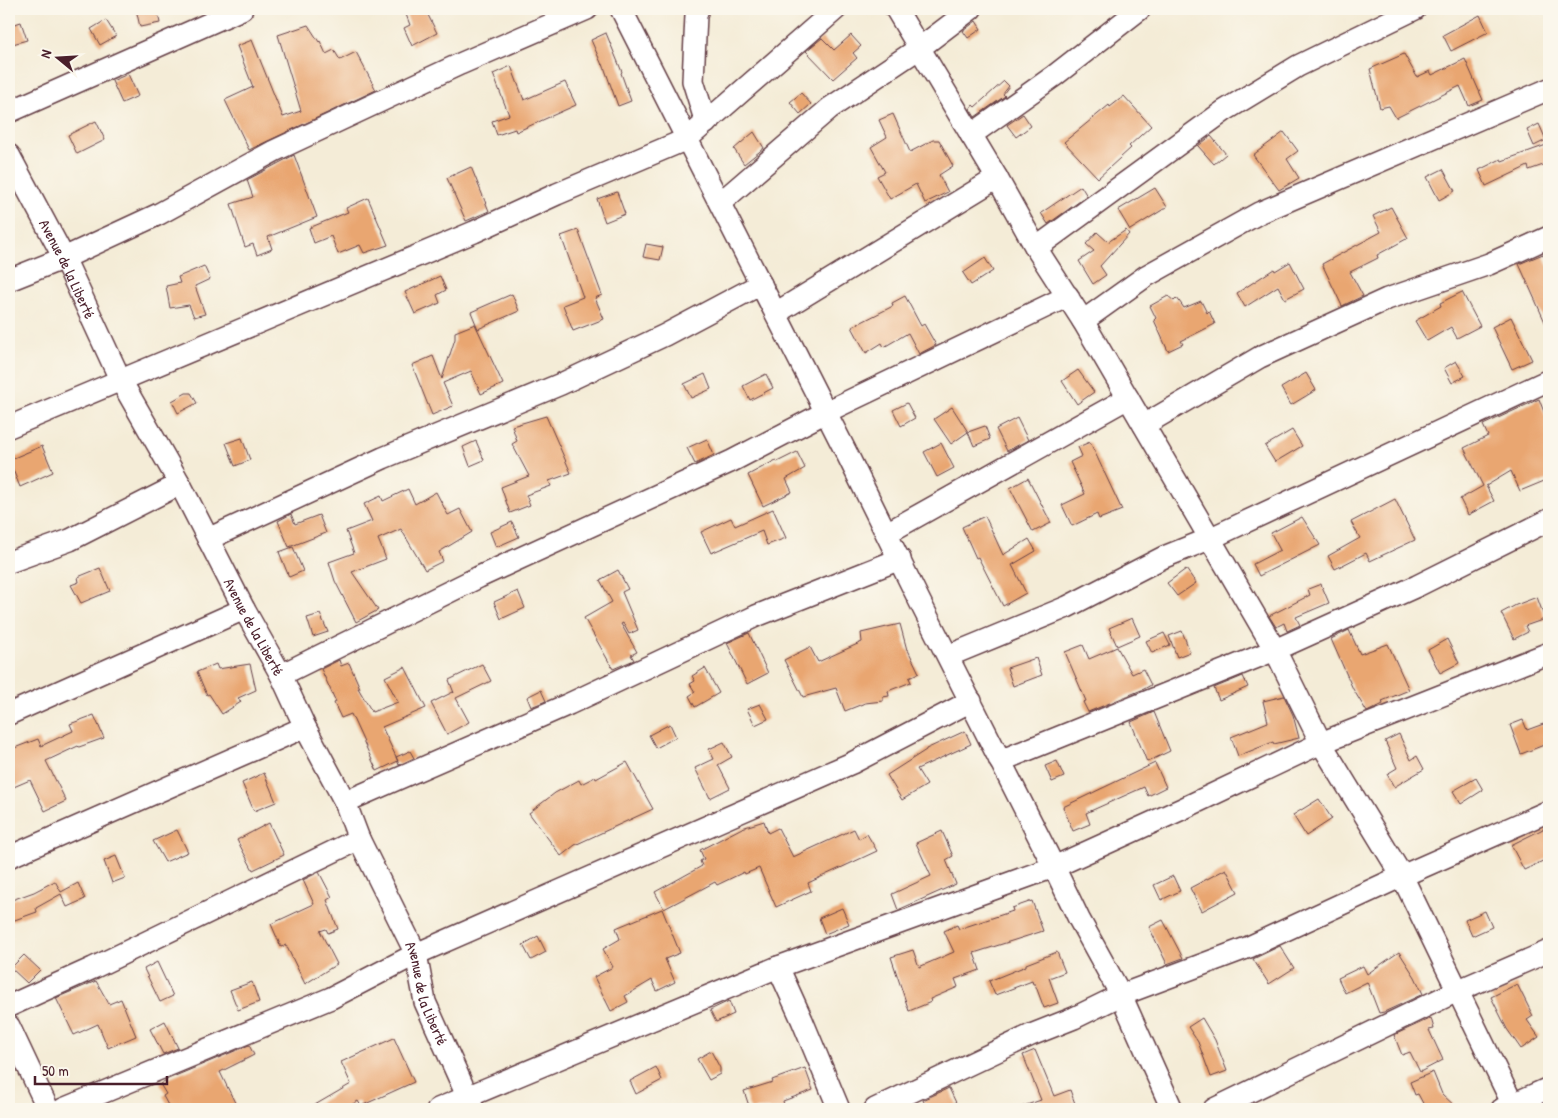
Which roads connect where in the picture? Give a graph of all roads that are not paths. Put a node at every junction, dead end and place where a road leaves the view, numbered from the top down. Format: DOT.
graph roads {
  1 [pos="242,9"];
  2 [pos="587,9"];
  3 [pos="621,9"];
  4 [pos="698,9"];
  5 [pos="836,9"];
  6 [pos="896,9"];
  7 [pos="971,9"];
  8 [pos="1140,9"];
  9 [pos="1415,9"];
  10 [pos="921,47"];
  11 [pos="1549,89"];
  12 [pos="9,112"];
  13 [pos="706,122"];
  14 [pos="971,134"];
  15 [pos="687,139"];
  16 [pos="9,155"];
  17 [pos="998,178"];
  18 [pos="720,202"];
  19 [pos="1549,238"];
  20 [pos="1036,248"];
  21 [pos="64,258"];
  22 [pos="9,280"];
  23 [pos="761,284"];
  24 [pos="1068,296"];
  25 [pos="776,313"];
  26 [pos="1083,321"];
  27 [pos="120,380"];
  28 [pos="1549,380"];
  29 [pos="1128,398"];
  30 [pos="826,412"];
  31 [pos="1144,425"];
  32 [pos="9,427"];
  33 [pos="180,484"];
  34 [pos="1549,520"];
  35 [pos="887,533"];
  36 [pos="1209,539"];
  37 [pos="208,540"];
  38 [pos="900,560"];
  39 [pos="9,562"];
  40 [pos="244,609"];
  41 [pos="1275,650"];
  42 [pos="1549,653"];
  43 [pos="948,656"];
  44 [pos="281,675"];
  45 [pos="971,701"];
  46 [pos="9,714"];
  47 [pos="305,727"];
  48 [pos="1320,743"];
  49 [pos="1000,761"];
  50 [pos="345,802"];
  51 [pos="1549,811"];
  52 [pos="359,840"];
  53 [pos="9,857"];
  54 [pos="1054,867"];
  55 [pos="1402,876"];
  56 [pos="1549,951"];
  57 [pos="416,954"];
  58 [pos="778,967"];
  59 [pos="1457,991"];
  60 [pos="1121,995"];
  61 [pos="9,1006"];
  62 [pos="9,1026"];
  63 [pos="1549,1088"];
  64 [pos="471,1103"];
  65 [pos="1510,1107"];
  66 [pos="48,1109"];
  67 [pos="63,1109"];
  68 [pos="438,1109"];
  69 [pos="839,1109"];
  70 [pos="876,1109"];
  71 [pos="1172,1109"];
  72 [pos="1214,1109"];
  1 -- 12 [label="street"];
  2 -- 21 [label="street"];
  3 -- 15 [label="street"];
  4 -- 13 [label="street"];
  5 -- 13 [label="street"];
  6 -- 10 [label="street"];
  7 -- 10 [label="street"];
  8 -- 14 [label="street"];
  9 -- 20 [label="street"];
  10 -- 14 [label="street"];
  10 -- 18 [label="street"];
  11 -- 26 [label="street"];
  13 -- 15 [label="street"];
  14 -- 17 [label="street"];
  15 -- 18 [label="street"];
  15 -- 27 [label="street"];
  16 -- 21 [label="street, Avenue de la Liberté"];
  17 -- 20 [label="street"];
  17 -- 25 [label="street"];
  18 -- 23 [label="street"];
  19 -- 31 [label="street"];
  20 -- 24 [label="street"];
  21 -- 22 [label="street"];
  21 -- 27 [label="street, Avenue de la Liberté"];
  23 -- 25 [label="street"];
  23 -- 37 [label="street"];
  24 -- 26 [label="street"];
  24 -- 30 [label="street"];
  25 -- 30 [label="street"];
  26 -- 29 [label="street"];
  27 -- 32 [label="street"];
  27 -- 33 [label="street, Avenue de la Liberté"];
  28 -- 36 [label="street"];
  29 -- 31 [label="street"];
  29 -- 35 [label="street"];
  30 -- 35 [label="street"];
  30 -- 44 [label="street"];
  31 -- 36 [label="street"];
  33 -- 37 [label="street, Avenue de la Liberté"];
  33 -- 39 [label="street"];
  34 -- 41 [label="street"];
  35 -- 38 [label="street"];
  36 -- 41 [label="street"];
  36 -- 43 [label="street"];
  37 -- 40 [label="street, Avenue de la Liberté"];
  38 -- 43 [label="street"];
  38 -- 50 [label="street"];
  40 -- 44 [label="street, Avenue de la Liberté"];
  40 -- 46 [label="street"];
  41 -- 48 [label="street"];
  41 -- 49 [label="street"];
  42 -- 48 [label="street"];
  43 -- 45 [label="street"];
  44 -- 47 [label="street, Avenue de la Liberté"];
  45 -- 49 [label="street"];
  45 -- 57 [label="street"];
  47 -- 50 [label="street, Avenue de la Liberté"];
  47 -- 53 [label="street"];
  48 -- 54 [label="street"];
  48 -- 55 [label="street"];
  49 -- 54 [label="street"];
  50 -- 52 [label="street, Avenue de la Liberté"];
  51 -- 55 [label="street"];
  52 -- 57 [label="street, Avenue de la Liberté"];
  52 -- 61 [label="street"];
  54 -- 58 [label="street"];
  54 -- 60 [label="street"];
  55 -- 59 [label="street"];
  55 -- 60 [label="street"];
  56 -- 59 [label="street"];
  57 -- 64 [label="street, Avenue de la Liberté"];
  57 -- 67 [label="street"];
  58 -- 64 [label="street"];
  58 -- 69 [label="street"];
  59 -- 65 [label="street"];
  59 -- 72 [label="street"];
  60 -- 70 [label="street"];
  60 -- 71 [label="street"];
  62 -- 66 [label="street"];
  63 -- 65 [label="street"];
  64 -- 68 [label="street"];
}
